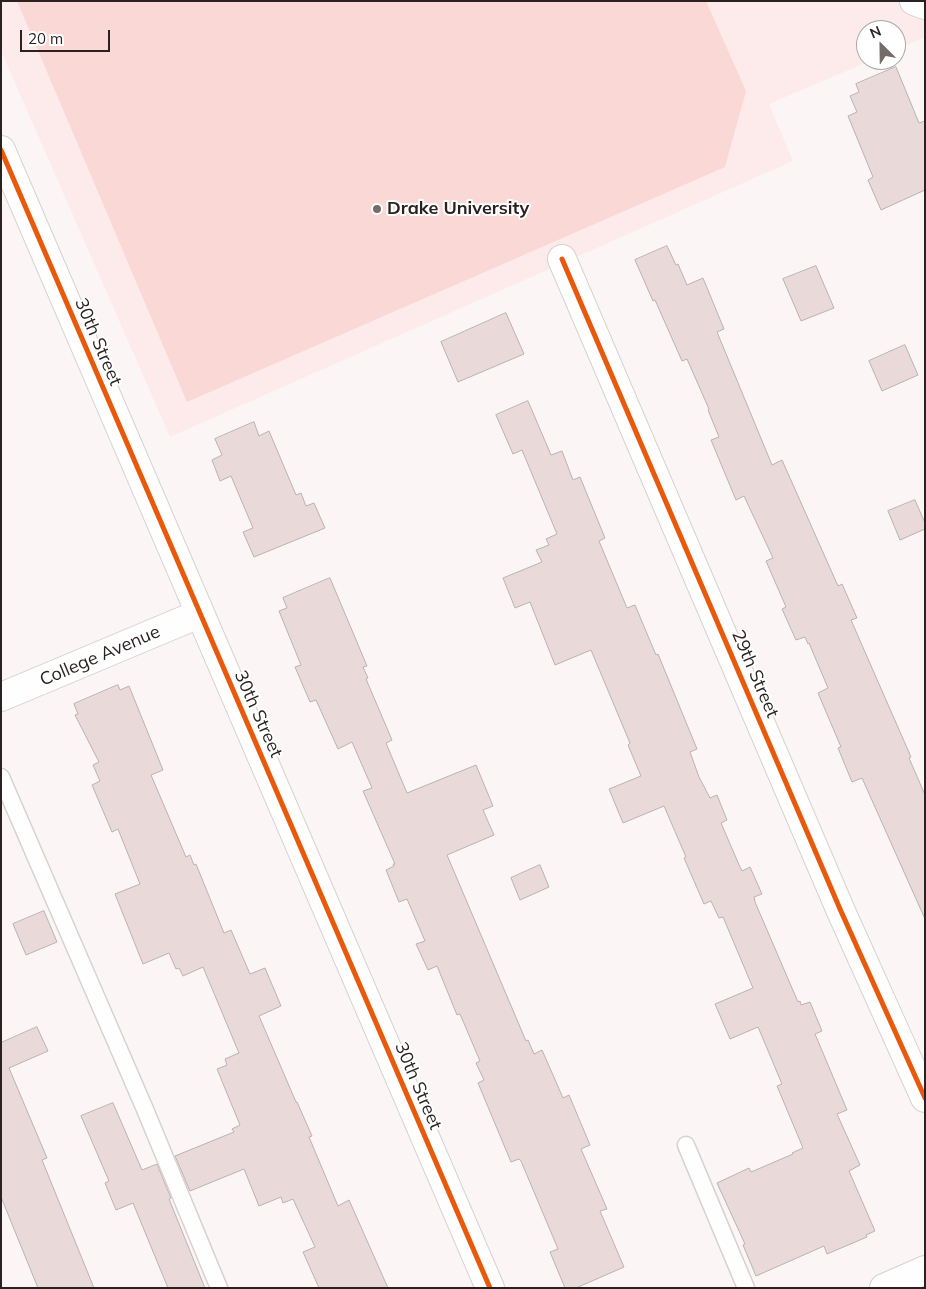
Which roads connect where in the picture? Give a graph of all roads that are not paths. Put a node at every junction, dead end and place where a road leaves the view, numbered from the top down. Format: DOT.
graph roads {
  1 [pos="914,1"];
  2 [pos="925,5"];
  3 [pos="1,150"];
  4 [pos="562,259"];
  5 [pos="199,614"];
  6 [pos="1,698"];
  7 [pos="1,777"];
  8 [pos="925,1098"];
  9 [pos="686,1145"];
  10 [pos="925,1270"];
  11 [pos="219,1288"];
  12 [pos="490,1288"];
  13 [pos="746,1288"];
  14 [pos="884,1288"];
  1 -- 2 [label="street"];
  3 -- 5 [label="street, 30th Street"];
  4 -- 8 [label="street, 29th Street"];
  5 -- 6 [label="street, College Avenue"];
  5 -- 12 [label="street, 30th Street"];
  7 -- 11 [label="lane"];
  9 -- 13 [label="lane"];
  10 -- 14 [label="street"];
}
